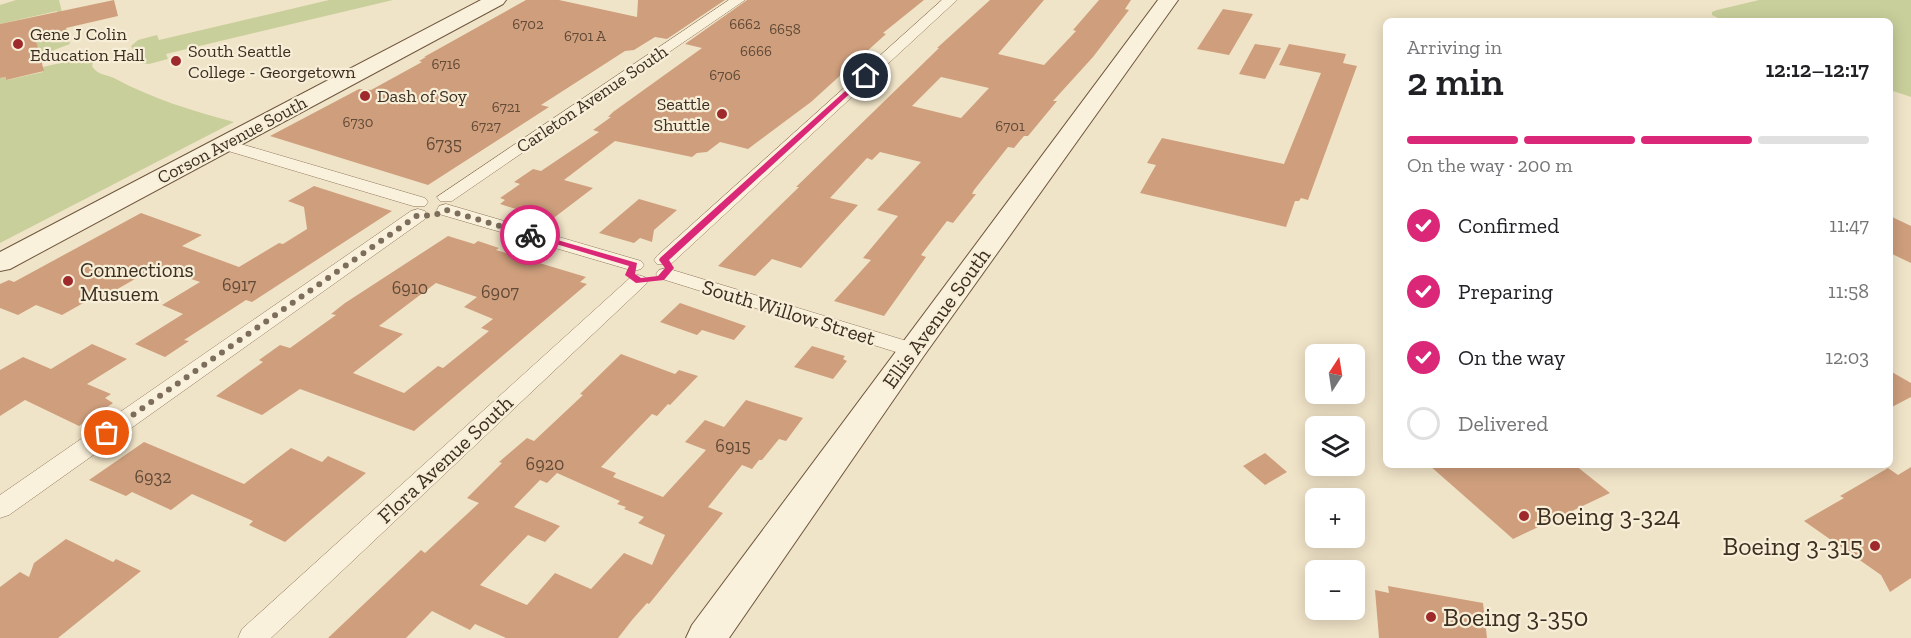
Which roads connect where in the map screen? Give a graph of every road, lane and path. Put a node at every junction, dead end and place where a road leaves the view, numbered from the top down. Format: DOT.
graph roads {
  1 [pos="496,0"];
  2 [pos="738,0"];
  3 [pos="950,0"];
  4 [pos="1168,0"];
  5 [pos="224,144"];
  6 [pos="446,204"];
  7 [pos="418,209"];
  8 [pos="0,263"];
  9 [pos="665,267"];
  10 [pos="636,273"];
  11 [pos="912,350"];
  12 [pos="0,508"];
  13 [pos="252,638"];
  14 [pos="706,638"];
  1 -- 5 [label="street, Corson Avenue South"];
  2 -- 6 [label="street, Carleton Avenue South"];
  3 -- 9 [label="street"];
  4 -- 11 [label="street, Ellis Avenue South"];
  5 -- 7 [label="street"];
  5 -- 8 [label="street, Corson Avenue South"];
  6 -- 7 [label="street"];
  6 -- 10 [label="street"];
  7 -- 12 [label="street"];
  9 -- 10 [label="street"];
  9 -- 11 [label="street, South Willow Street"];
  10 -- 13 [label="street, Flora Avenue South"];
  11 -- 14 [label="street, Ellis Avenue South"];
}
